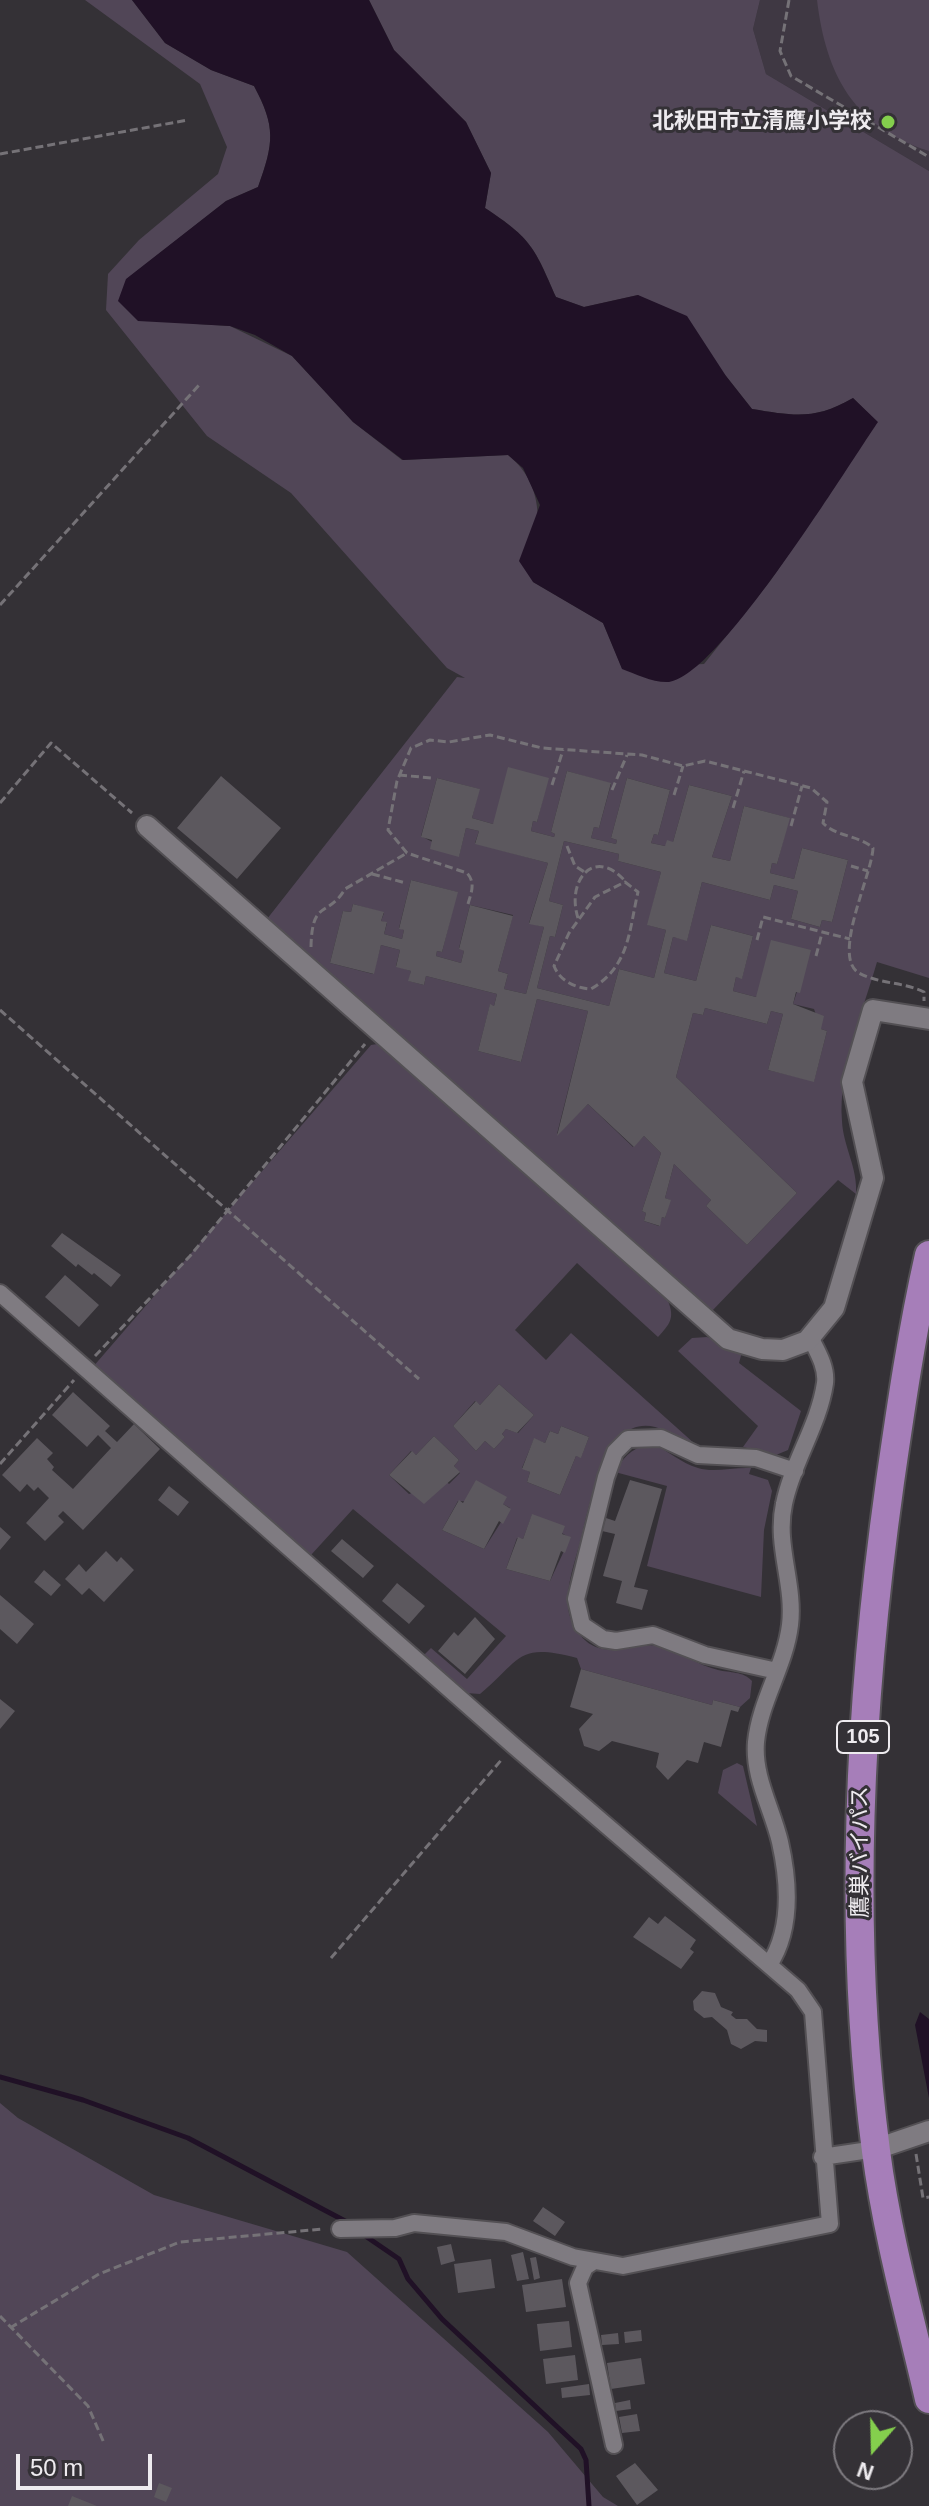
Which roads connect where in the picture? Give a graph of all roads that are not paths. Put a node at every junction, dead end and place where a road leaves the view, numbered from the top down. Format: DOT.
graph roads {
  1 [pos="147,826"];
  2 [pos="926,1018"];
  3 [pos="929,1255"];
  4 [pos="0,1293"];
  5 [pos="810,1337"];
  6 [pos="795,1471"];
  7 [pos="777,1671"];
  8 [pos="769,1965"];
  9 [pos="921,2135"];
  10 [pos="876,2149"];
  11 [pos="822,2157"];
  12 [pos="340,2229"];
  13 [pos="594,2261"];
  14 [pos="929,2399"];
  15 [pos="614,2445"];
  1 -- 5 [label="street"];
  2 -- 5 [label="street"];
  3 -- 10 [label="highway, 鷹巣バイパス / 105"];
  4 -- 8 [label="street"];
  5 -- 6 [label="street"];
  6 -- 7 [label="street"];
  6 -- 7 [label="street"];
  7 -- 8 [label="street"];
  8 -- 11 [label="street"];
  9 -- 10 [label="street"];
  10 -- 11 [label="street"];
  10 -- 14 [label="highway, 鷹巣バイパス / 105"];
  11 -- 13 [label="street"];
  12 -- 13 [label="street"];
  13 -- 15 [label="street"];
}
